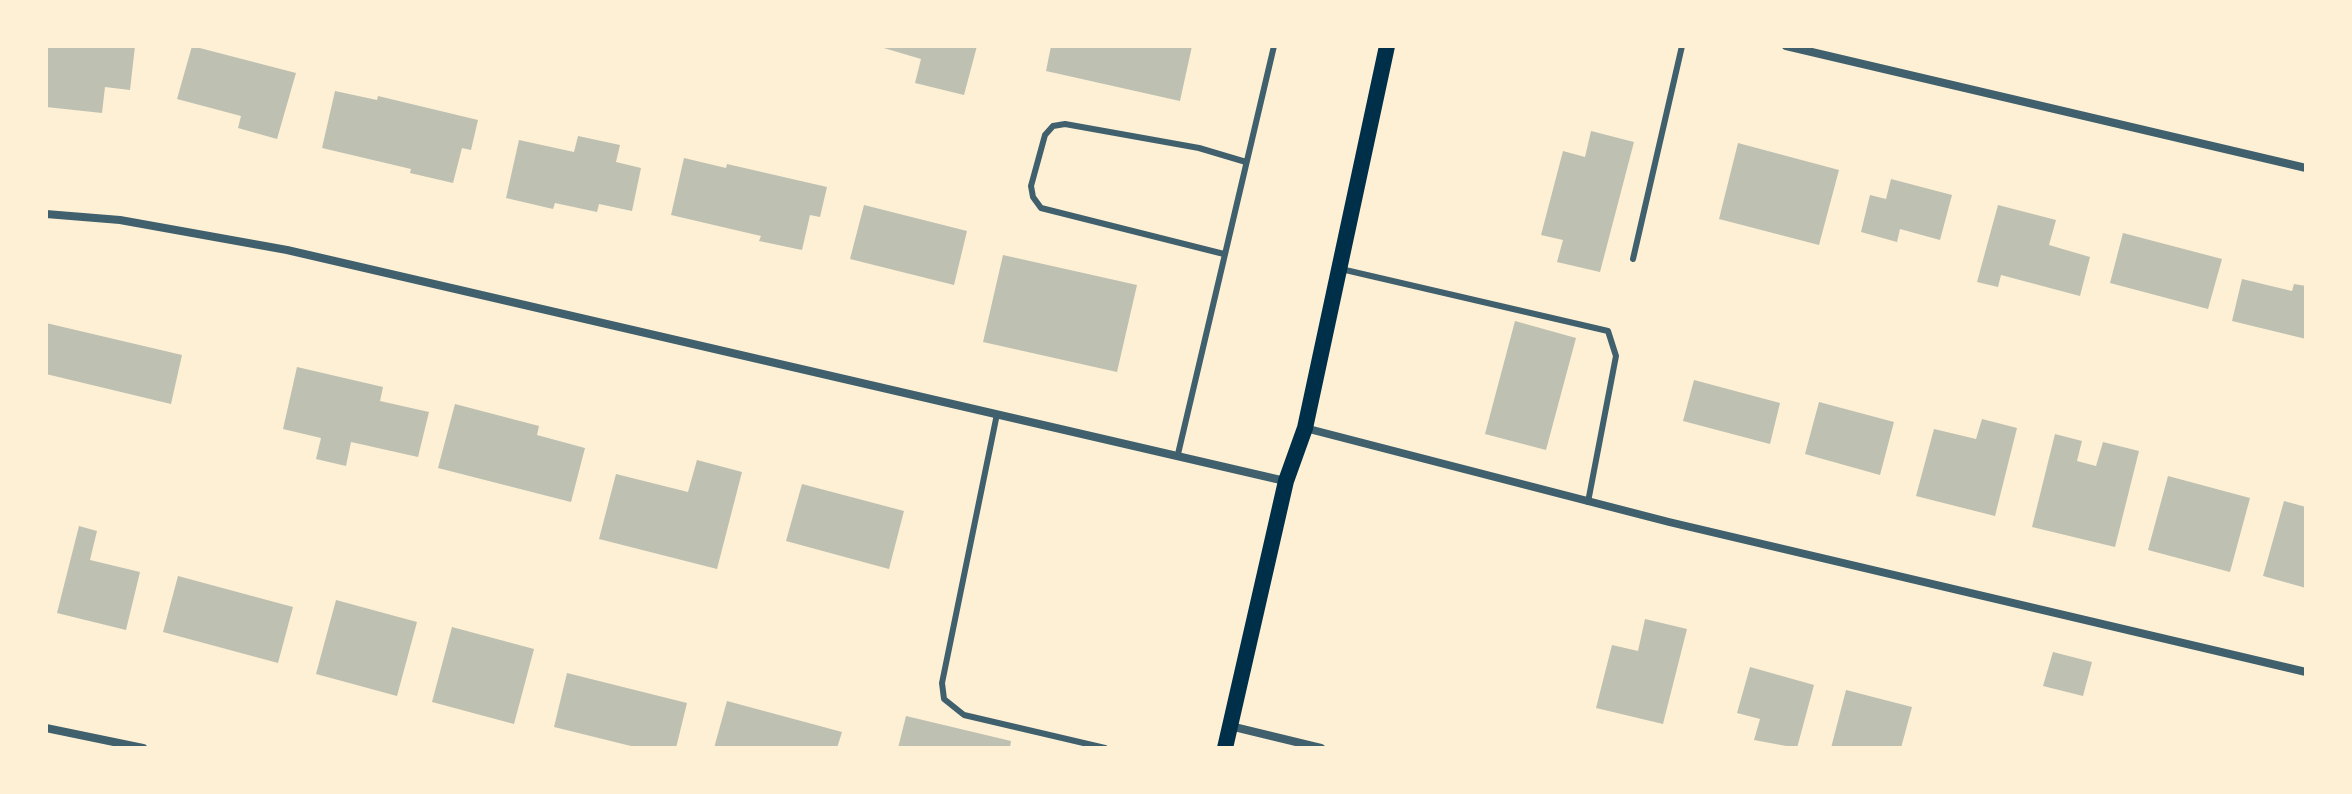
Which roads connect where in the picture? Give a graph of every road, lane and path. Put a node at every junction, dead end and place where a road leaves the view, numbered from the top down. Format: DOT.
graph roads {
  1 [pos="1274,46"];
  2 [pos="1387,46"];
  3 [pos="1682,46"];
  4 [pos="1786,46"];
  5 [pos="1246,162"];
  6 [pos="2306,168"];
  7 [pos="46,214"];
  8 [pos="1224,254"];
  9 [pos="1633,259"];
  10 [pos="1341,269"];
  11 [pos="997,414"];
  12 [pos="1305,428"];
  13 [pos="1178,454"];
  14 [pos="1286,481"];
  15 [pos="1588,502"];
  16 [pos="2306,672"];
  17 [pos="1230,726"];
  18 [pos="46,728"];
  19 [pos="143,748"];
  20 [pos="1105,748"];
  21 [pos="1225,748"];
  22 [pos="1321,748"];
  1 -- 5 [label="lane"];
  2 -- 10 [label="main road"];
  3 -- 9 [label="lane"];
  4 -- 6 [label="street"];
  5 -- 8 [label="lane"];
  5 -- 8 [label="lane"];
  7 -- 11 [label="street"];
  8 -- 13 [label="lane"];
  10 -- 12 [label="main road"];
  10 -- 15 [label="lane"];
  11 -- 13 [label="street"];
  11 -- 20 [label="lane"];
  12 -- 14 [label="main road"];
  12 -- 15 [label="street"];
  13 -- 14 [label="street"];
  14 -- 17 [label="main road"];
  15 -- 16 [label="street"];
  17 -- 21 [label="main road"];
  17 -- 22 [label="street"];
  18 -- 19 [label="street"];
}
